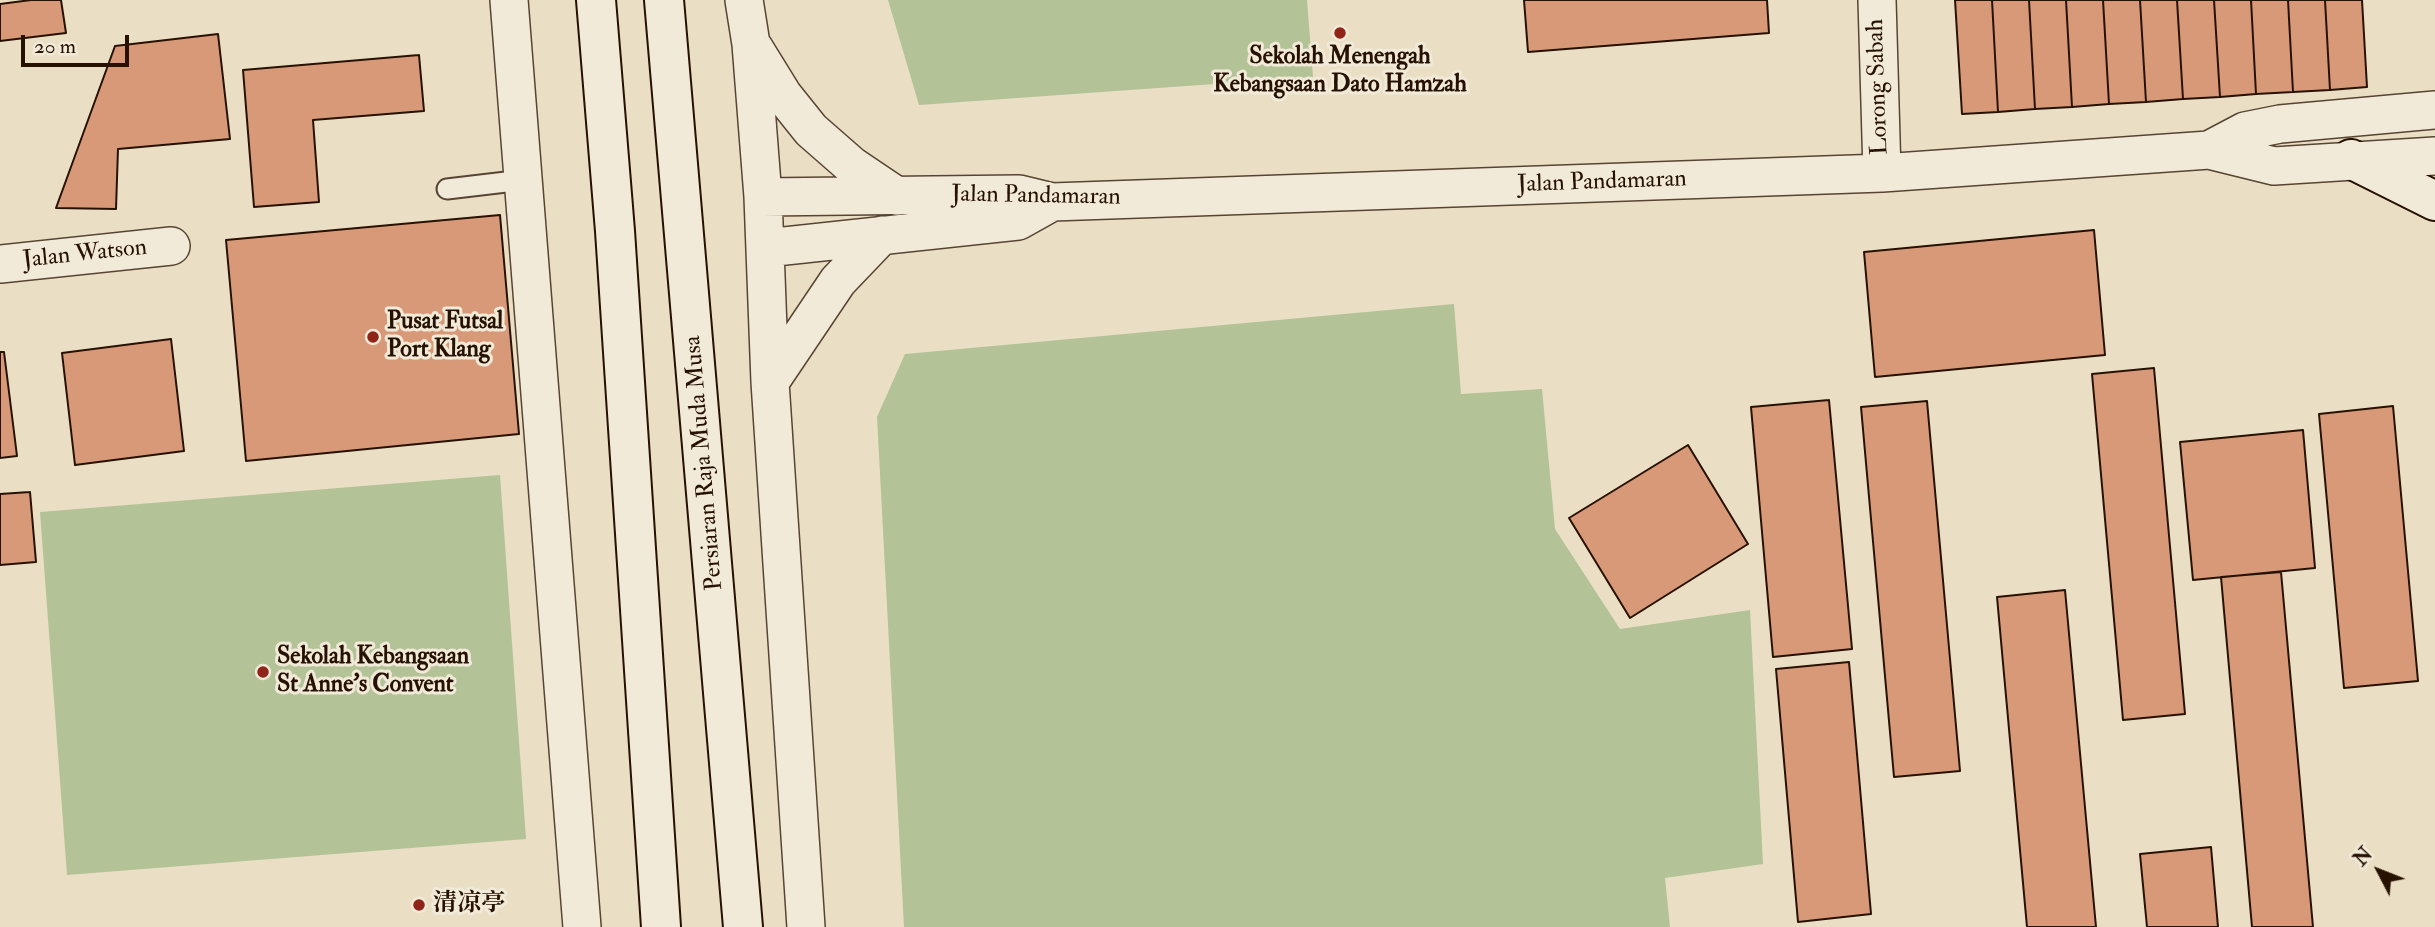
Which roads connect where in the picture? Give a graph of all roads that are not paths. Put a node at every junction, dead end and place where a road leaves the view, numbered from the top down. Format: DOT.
graph roads {
  1 [pos="509,0"];
  2 [pos="596,0"];
  3 [pos="664,0"];
  4 [pos="744,0"];
  5 [pos="1877,0"];
  6 [pos="751,44"];
  7 [pos="2435,110"];
  8 [pos="2209,150"];
  9 [pos="2435,156"];
  10 [pos="2351,159"];
  11 [pos="1882,173"];
  12 [pos="523,180"];
  13 [pos="447,188"];
  14 [pos="897,196"];
  15 [pos="763,197"];
  16 [pos="2435,201"];
  17 [pos="1052,202"];
  18 [pos="882,235"];
  19 [pos="171,246"];
  20 [pos="766,248"];
  21 [pos="0,264"];
  22 [pos="771,382"];
  23 [pos="582,927"];
  24 [pos="661,927"];
  25 [pos="743,927"];
  26 [pos="806,927"];
  1 -- 12 [label="street"];
  2 -- 24 [label="main road"];
  3 -- 25 [label="main road, Persiaran Raja Muda Musa"];
  4 -- 6 [label="street"];
  5 -- 11 [label="street, Lorong Sabah"];
  6 -- 14 [label="street"];
  6 -- 15 [label="street"];
  7 -- 8 [label="street, Jalan Pandamaran"];
  8 -- 10 [label="street"];
  8 -- 11 [label="street, Jalan Pandamaran"];
  9 -- 10 [label="street"];
  10 -- 16 [label="main road"];
  11 -- 17 [label="street, Jalan Pandamaran"];
  12 -- 13 [label="lane"];
  12 -- 23 [label="street"];
  14 -- 15 [label="street, Jalan Pandamaran"];
  14 -- 17 [label="street, Jalan Pandamaran"];
  15 -- 20 [label="street"];
  17 -- 18 [label="street"];
  18 -- 20 [label="street"];
  18 -- 22 [label="street"];
  19 -- 21 [label="street, Jalan Watson"];
  20 -- 22 [label="street"];
  22 -- 26 [label="street"];
}
